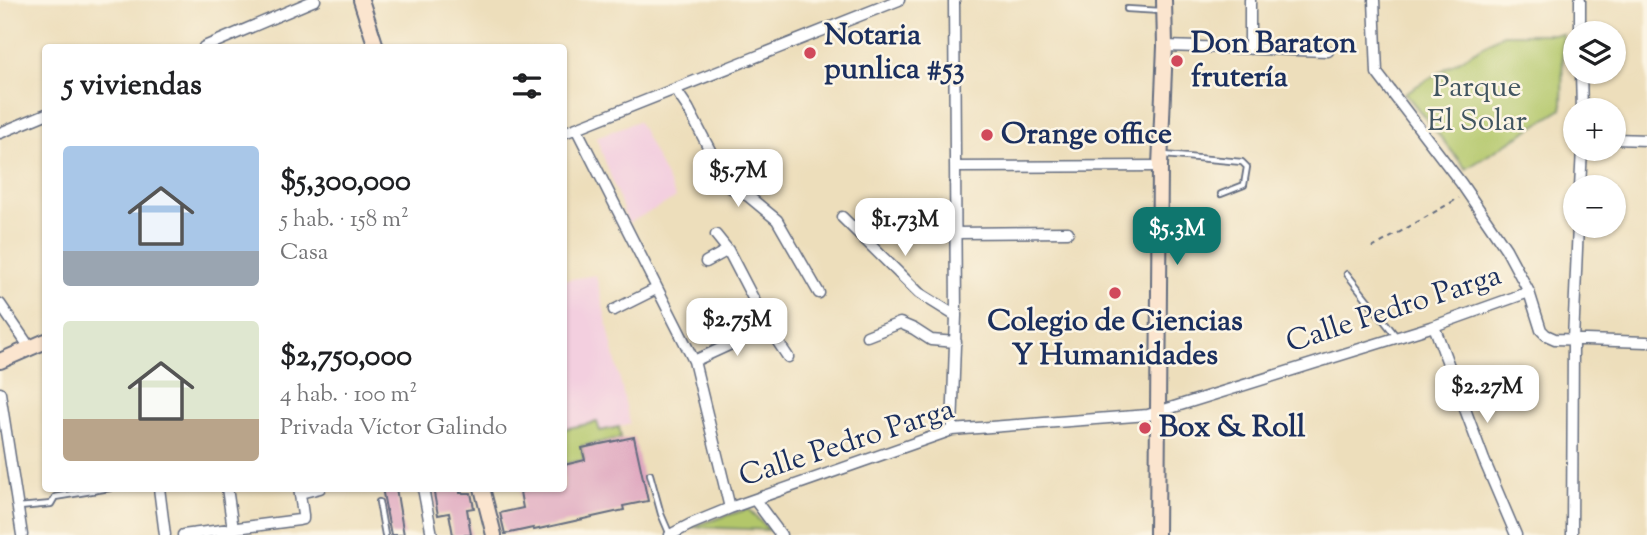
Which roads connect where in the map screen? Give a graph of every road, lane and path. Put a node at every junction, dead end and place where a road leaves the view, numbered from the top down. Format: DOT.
graph roads {
  1 [pos="315,0"];
  2 [pos="361,0"];
  3 [pos="899,0"];
  4 [pos="954,0"];
  5 [pos="1250,0"];
  6 [pos="1374,0"];
  7 [pos="1580,0"];
  8 [pos="1164,6"];
  9 [pos="1127,9"];
  10 [pos="1580,21"];
  11 [pos="211,44"];
  12 [pos="375,44"];
  13 [pos="1165,46"];
  14 [pos="1250,49"];
  15 [pos="1328,51"];
  16 [pos="675,89"];
  17 [pos="42,116"];
  18 [pos="576,128"];
  19 [pos="567,132"];
  20 [pos="0,133"];
  21 [pos="1626,139"];
  22 [pos="1647,140"];
  23 [pos="1160,160"];
  24 [pos="956,167"];
  25 [pos="1468,193"];
  26 [pos="1221,194"];
  27 [pos="842,217"];
  28 [pos="1068,232"];
  29 [pos="956,233"];
  30 [pos="716,235"];
  31 [pos="1577,238"];
  32 [pos="1372,248"];
  33 [pos="728,250"];
  34 [pos="706,262"];
  35 [pos="1347,274"];
  36 [pos="656,289"];
  37 [pos="1528,292"];
  38 [pos="819,293"];
  39 [pos="0,304"];
  40 [pos="614,310"];
  41 [pos="956,316"];
  42 [pos="1434,326"];
  43 [pos="768,327"];
  44 [pos="867,336"];
  45 [pos="1397,337"];
  46 [pos="1573,340"];
  47 [pos="956,342"];
  48 [pos="1647,342"];
  49 [pos="42,343"];
  50 [pos="30,348"];
  51 [pos="788,357"];
  52 [pos="0,361"];
  53 [pos="694,361"];
  54 [pos="0,393"];
  55 [pos="1158,412"];
  56 [pos="952,430"];
  57 [pos="650,474"];
  58 [pos="86,492"];
  59 [pos="160,492"];
  60 [pos="228,492"];
  61 [pos="299,492"];
  62 [pos="424,492"];
  63 [pos="483,492"];
  64 [pos="755,500"];
  65 [pos="379,502"];
  66 [pos="18,507"];
  67 [pos="730,508"];
  68 [pos="233,529"];
  69 [pos="22,535"];
  70 [pos="165,535"];
  71 [pos="183,535"];
  72 [pos="385,535"];
  73 [pos="432,535"];
  74 [pos="494,535"];
  75 [pos="670,535"];
  76 [pos="782,535"];
  77 [pos="1157,535"];
  78 [pos="1516,535"];
  79 [pos="1572,535"];
  1 -- 11 [label="street"];
  2 -- 12 [label="street"];
  3 -- 16 [label="street"];
  4 -- 24 [label="street"];
  5 -- 14 [label="street"];
  6 -- 25 [label="street"];
  7 -- 10 [label="street"];
  8 -- 9 [label="lane"];
  8 -- 13 [label="street"];
  13 -- 14 [label="street"];
  13 -- 23 [label="street"];
  14 -- 15 [label="street"];
  16 -- 18 [label="street"];
  16 -- 38 [label="street"];
  17 -- 20 [label="street"];
  18 -- 19 [label="street"];
  18 -- 36 [label="street"];
  21 -- 22 [label="street"];
  23 -- 24 [label="street"];
  23 -- 26 [label="lane"];
  23 -- 55 [label="street"];
  24 -- 29 [label="street"];
  25 -- 32 [label="path"];
  25 -- 37 [label="street"];
  27 -- 41 [label="street"];
  28 -- 29 [label="street"];
  29 -- 41 [label="street"];
  30 -- 33 [label="street"];
  31 -- 46 [label="street"];
  33 -- 34 [label="street"];
  33 -- 43 [label="street"];
  35 -- 45 [label="lane"];
  36 -- 40 [label="street"];
  36 -- 53 [label="street"];
  37 -- 42 [label="street, Calle Pedro Parga"];
  37 -- 46 [label="street"];
  39 -- 50 [label="street"];
  41 -- 47 [label="street"];
  42 -- 45 [label="street, Calle Pedro Parga"];
  42 -- 78 [label="street"];
  43 -- 51 [label="street"];
  43 -- 53 [label="street"];
  44 -- 47 [label="street"];
  45 -- 55 [label="street, Calle Pedro Parga"];
  46 -- 48 [label="street"];
  46 -- 79 [label="street"];
  47 -- 56 [label="street"];
  49 -- 50 [label="street"];
  50 -- 52 [label="street"];
  53 -- 67 [label="street"];
  54 -- 66 [label="street"];
  55 -- 56 [label="street, Calle Pedro Parga"];
  55 -- 77 [label="street"];
  56 -- 64 [label="street, Calle Pedro Parga"];
  57 -- 75 [label="lane"];
  58 -- 66 [label="lane"];
  59 -- 70 [label="street"];
  60 -- 68 [label="street"];
  61 -- 68 [label="street"];
  62 -- 73 [label="street"];
  63 -- 74 [label="street"];
  64 -- 67 [label="street, Calle Pedro Parga"];
  64 -- 76 [label="street"];
  65 -- 72 [label="lane"];
  66 -- 69 [label="street"];
  67 -- 75 [label="street, Calle Pedro Parga"];
  68 -- 71 [label="street"];
}
